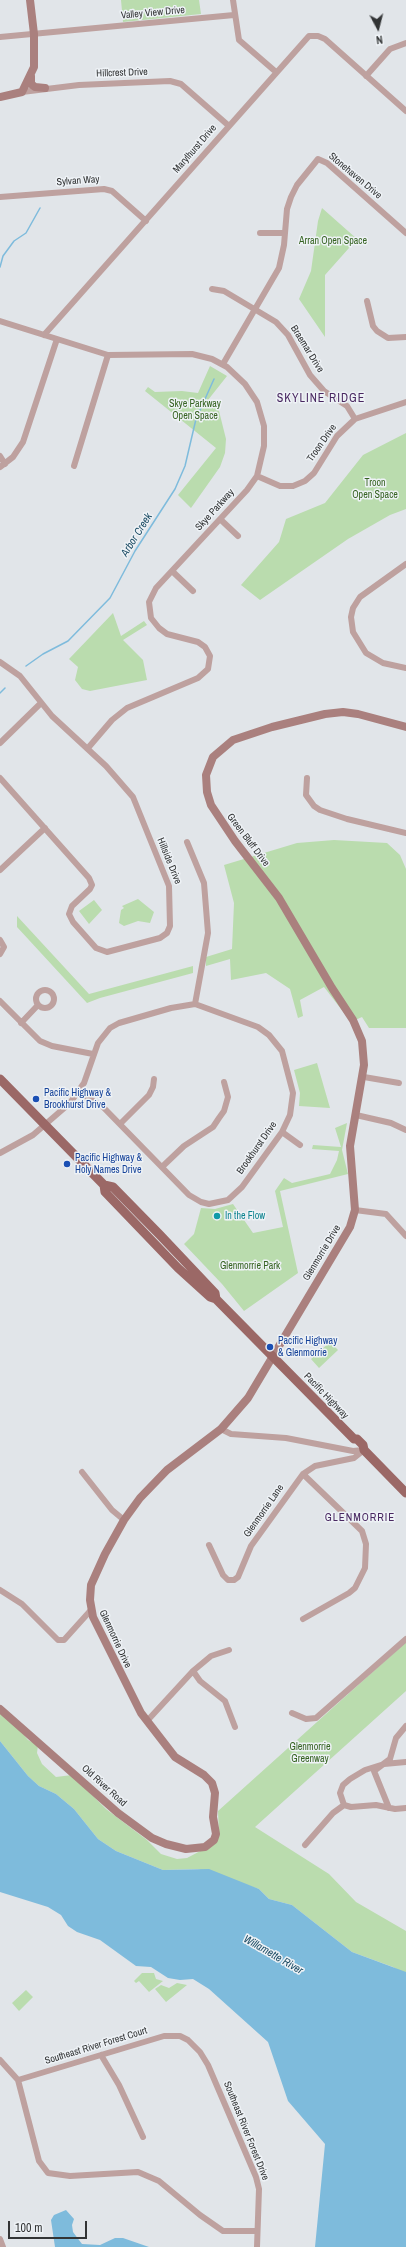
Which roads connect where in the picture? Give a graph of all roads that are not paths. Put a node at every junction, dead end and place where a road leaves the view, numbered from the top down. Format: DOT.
graph roads {
  1 [pos="30,0"];
  2 [pos="233,0"];
  3 [pos="234,15"];
  4 [pos="34,34"];
  5 [pos="0,37"];
  6 [pos="406,44"];
  7 [pos="276,72"];
  8 [pos="31,76"];
  9 [pos="366,76"];
  10 [pos="45,88"];
  11 [pos="22,92"];
  12 [pos="0,97"];
  13 [pos="406,111"];
  14 [pos="229,126"];
  15 [pos="0,198"];
  16 [pos="146,221"];
  17 [pos="260,233"];
  18 [pos="284,233"];
  19 [pos="406,233"];
  20 [pos="212,289"];
  21 [pos="367,301"];
  22 [pos="255,309"];
  23 [pos="0,321"];
  24 [pos="44,335"];
  25 [pos="406,337"];
  26 [pos="57,339"];
  27 [pos="108,355"];
  28 [pos="223,364"];
  29 [pos="406,402"];
  30 [pos="355,419"];
  31 [pos="0,456"];
  32 [pos="2,466"];
  33 [pos="74,466"];
  34 [pos="256,476"];
  35 [pos="220,519"];
  36 [pos="238,536"];
  37 [pos="406,564"];
  38 [pos="172,571"];
  39 [pos="193,591"];
  40 [pos="0,662"];
  41 [pos="406,668"];
  42 [pos="41,703"];
  43 [pos="406,727"];
  44 [pos="0,743"];
  45 [pos="88,748"];
  46 [pos="0,778"];
  47 [pos="307,778"];
  48 [pos="45,828"];
  49 [pos="406,833"];
  50 [pos="187,842"];
  51 [pos="0,870"];
  52 [pos="0,940"];
  53 [pos="0,954"];
  54 [pos="0,1000"];
  55 [pos="195,1004"];
  56 [pos="38,1005"];
  57 [pos="21,1023"];
  58 [pos="93,1054"];
  59 [pos="364,1077"];
  60 [pos="0,1079"];
  61 [pos="154,1079"];
  62 [pos="224,1082"];
  63 [pos="399,1083"];
  64 [pos="79,1092"];
  65 [pos="356,1115"];
  66 [pos="120,1124"];
  67 [pos="46,1126"];
  68 [pos="406,1130"];
  69 [pos="282,1132"];
  70 [pos="300,1145"];
  71 [pos="0,1153"];
  72 [pos="163,1166"];
  73 [pos="355,1210"];
  74 [pos="406,1236"];
  75 [pos="273,1357"];
  76 [pos="221,1429"];
  77 [pos="364,1450"];
  78 [pos="82,1472"];
  79 [pos="303,1474"];
  80 [pos="406,1493"];
  81 [pos="124,1520"];
  82 [pos="209,1545"];
  83 [pos="0,1590"];
  84 [pos="91,1610"];
  85 [pos="304,1619"];
  86 [pos="406,1639"];
  87 [pos="230,1650"];
  88 [pos="193,1671"];
  89 [pos="0,1709"];
  90 [pos="292,1713"];
  91 [pos="147,1721"];
  92 [pos="406,1726"];
  93 [pos="235,1727"];
  94 [pos="406,1762"];
  95 [pos="384,1764"];
  96 [pos="344,1805"];
  97 [pos="389,1808"];
  98 [pos="406,1808"];
  99 [pos="208,1845"];
  100 [pos="305,1845"];
  101 [pos="180,2036"];
  102 [pos="101,2055"];
  103 [pos="0,2060"];
  104 [pos="18,2080"];
  105 [pos="143,2138"];
  106 [pos="257,2231"];
  107 [pos="0,2238"];
  108 [pos="3,2247"];
  109 [pos="257,2247"];
  1 -- 4 [label="street"];
  2 -- 3 [label="street"];
  3 -- 4 [label="street, Valley View Drive"];
  3 -- 7 [label="street"];
  4 -- 5 [label="street, Valley View Drive"];
  4 -- 8 [label="street"];
  6 -- 9 [label="street"];
  7 -- 9 [label="street, Marylhurst Drive"];
  7 -- 14 [label="street, Marylhurst Drive"];
  8 -- 10 [label="street"];
  8 -- 11 [label="street"];
  9 -- 13 [label="street, Marylhurst Drive"];
  10 -- 11 [label="street, Hillcrest Drive"];
  10 -- 14 [label="street, Hillcrest Drive"];
  11 -- 12 [label="street, Hillcrest Drive"];
  14 -- 16 [label="street, Marylhurst Drive"];
  15 -- 16 [label="street, Sylvan Way"];
  16 -- 24 [label="street, Marylhurst Drive"];
  17 -- 18 [label="street"];
  18 -- 19 [label="street, Stonehaven Drive"];
  18 -- 22 [label="street, Stonehaven Drive"];
  20 -- 22 [label="street, Braemar Drive"];
  21 -- 25 [label="street"];
  22 -- 28 [label="street, Stonehaven Drive"];
  22 -- 30 [label="street, Braemar Drive"];
  23 -- 24 [label="street"];
  24 -- 26 [label="street, Skye Parkway"];
  26 -- 27 [label="street, Skye Parkway"];
  26 -- 32 [label="street"];
  27 -- 28 [label="street, Skye Parkway"];
  27 -- 33 [label="street"];
  28 -- 34 [label="street, Skye Parkway"];
  29 -- 30 [label="street, Troon Drive"];
  30 -- 34 [label="street, Troon Drive"];
  31 -- 32 [label="street"];
  34 -- 35 [label="street, Skye Parkway"];
  35 -- 36 [label="street"];
  35 -- 38 [label="street, Skye Parkway"];
  37 -- 41 [label="street"];
  38 -- 39 [label="street"];
  38 -- 45 [label="street, Skye Parkway"];
  40 -- 42 [label="street, Hillside Drive"];
  42 -- 44 [label="street"];
  42 -- 45 [label="street, Hillside Drive"];
  43 -- 59 [label="street, Green Bluff Drive"];
  45 -- 48 [label="street, Hillside Drive"];
  46 -- 48 [label="street"];
  47 -- 49 [label="street"];
  48 -- 51 [label="street"];
  50 -- 55 [label="street"];
  52 -- 53 [label="street"];
  54 -- 57 [label="street"];
  55 -- 58 [label="street, Brookhurst Drive"];
  55 -- 69 [label="street, Brookhurst Drive"];
  56 -- 57 [label="street"];
  57 -- 58 [label="street"];
  58 -- 64 [label="street, Brookhurst Drive"];
  59 -- 63 [label="street"];
  59 -- 65 [label="street, Green Bluff Drive"];
  60 -- 67 [label="main road, Pacific Highway"];
  61 -- 66 [label="street"];
  62 -- 72 [label="street"];
  64 -- 66 [label="street, Brookhurst Drive"];
  64 -- 67 [label="street, Brookhurst Drive"];
  65 -- 68 [label="street"];
  65 -- 73 [label="street, Glenmorrie Drive"];
  66 -- 72 [label="street, Brookhurst Drive"];
  67 -- 71 [label="street, Brookhurst Drive"];
  67 -- 75 [label="main road, Pacific Highway"];
  69 -- 70 [label="street"];
  69 -- 72 [label="street, Brookhurst Drive"];
  73 -- 74 [label="street"];
  73 -- 75 [label="street, Glenmorrie Drive"];
  75 -- 76 [label="street, Glenmorrie Drive"];
  75 -- 77 [label="main road, Pacific Highway"];
  76 -- 77 [label="street"];
  76 -- 81 [label="street, Glenmorrie Drive"];
  77 -- 79 [label="street, Glenmorrie Lane"];
  77 -- 80 [label="main road, Pacific Highway"];
  78 -- 81 [label="street"];
  79 -- 82 [label="street, Glenmorrie Lane"];
  79 -- 85 [label="street"];
  81 -- 84 [label="street, Glenmorrie Drive"];
  83 -- 84 [label="street"];
  84 -- 91 [label="street, Glenmorrie Drive"];
  86 -- 90 [label="street"];
  87 -- 88 [label="street"];
  88 -- 91 [label="street"];
  88 -- 93 [label="street"];
  89 -- 99 [label="street, Old River Road"];
  91 -- 99 [label="street, Glenmorrie Drive"];
  92 -- 95 [label="street"];
  94 -- 95 [label="street"];
  95 -- 96 [label="street"];
  95 -- 97 [label="street"];
  96 -- 97 [label="street"];
  96 -- 100 [label="street"];
  97 -- 98 [label="street"];
  101 -- 102 [label="street, Southeast River Forest Court"];
  101 -- 106 [label="street, Southeast River Forest Drive"];
  102 -- 104 [label="street, Southeast River Forest Court"];
  102 -- 105 [label="street"];
  103 -- 104 [label="street"];
  104 -- 106 [label="street"];
  106 -- 109 [label="street, Southeast River Forest Drive"];
  107 -- 108 [label="street"];
}
